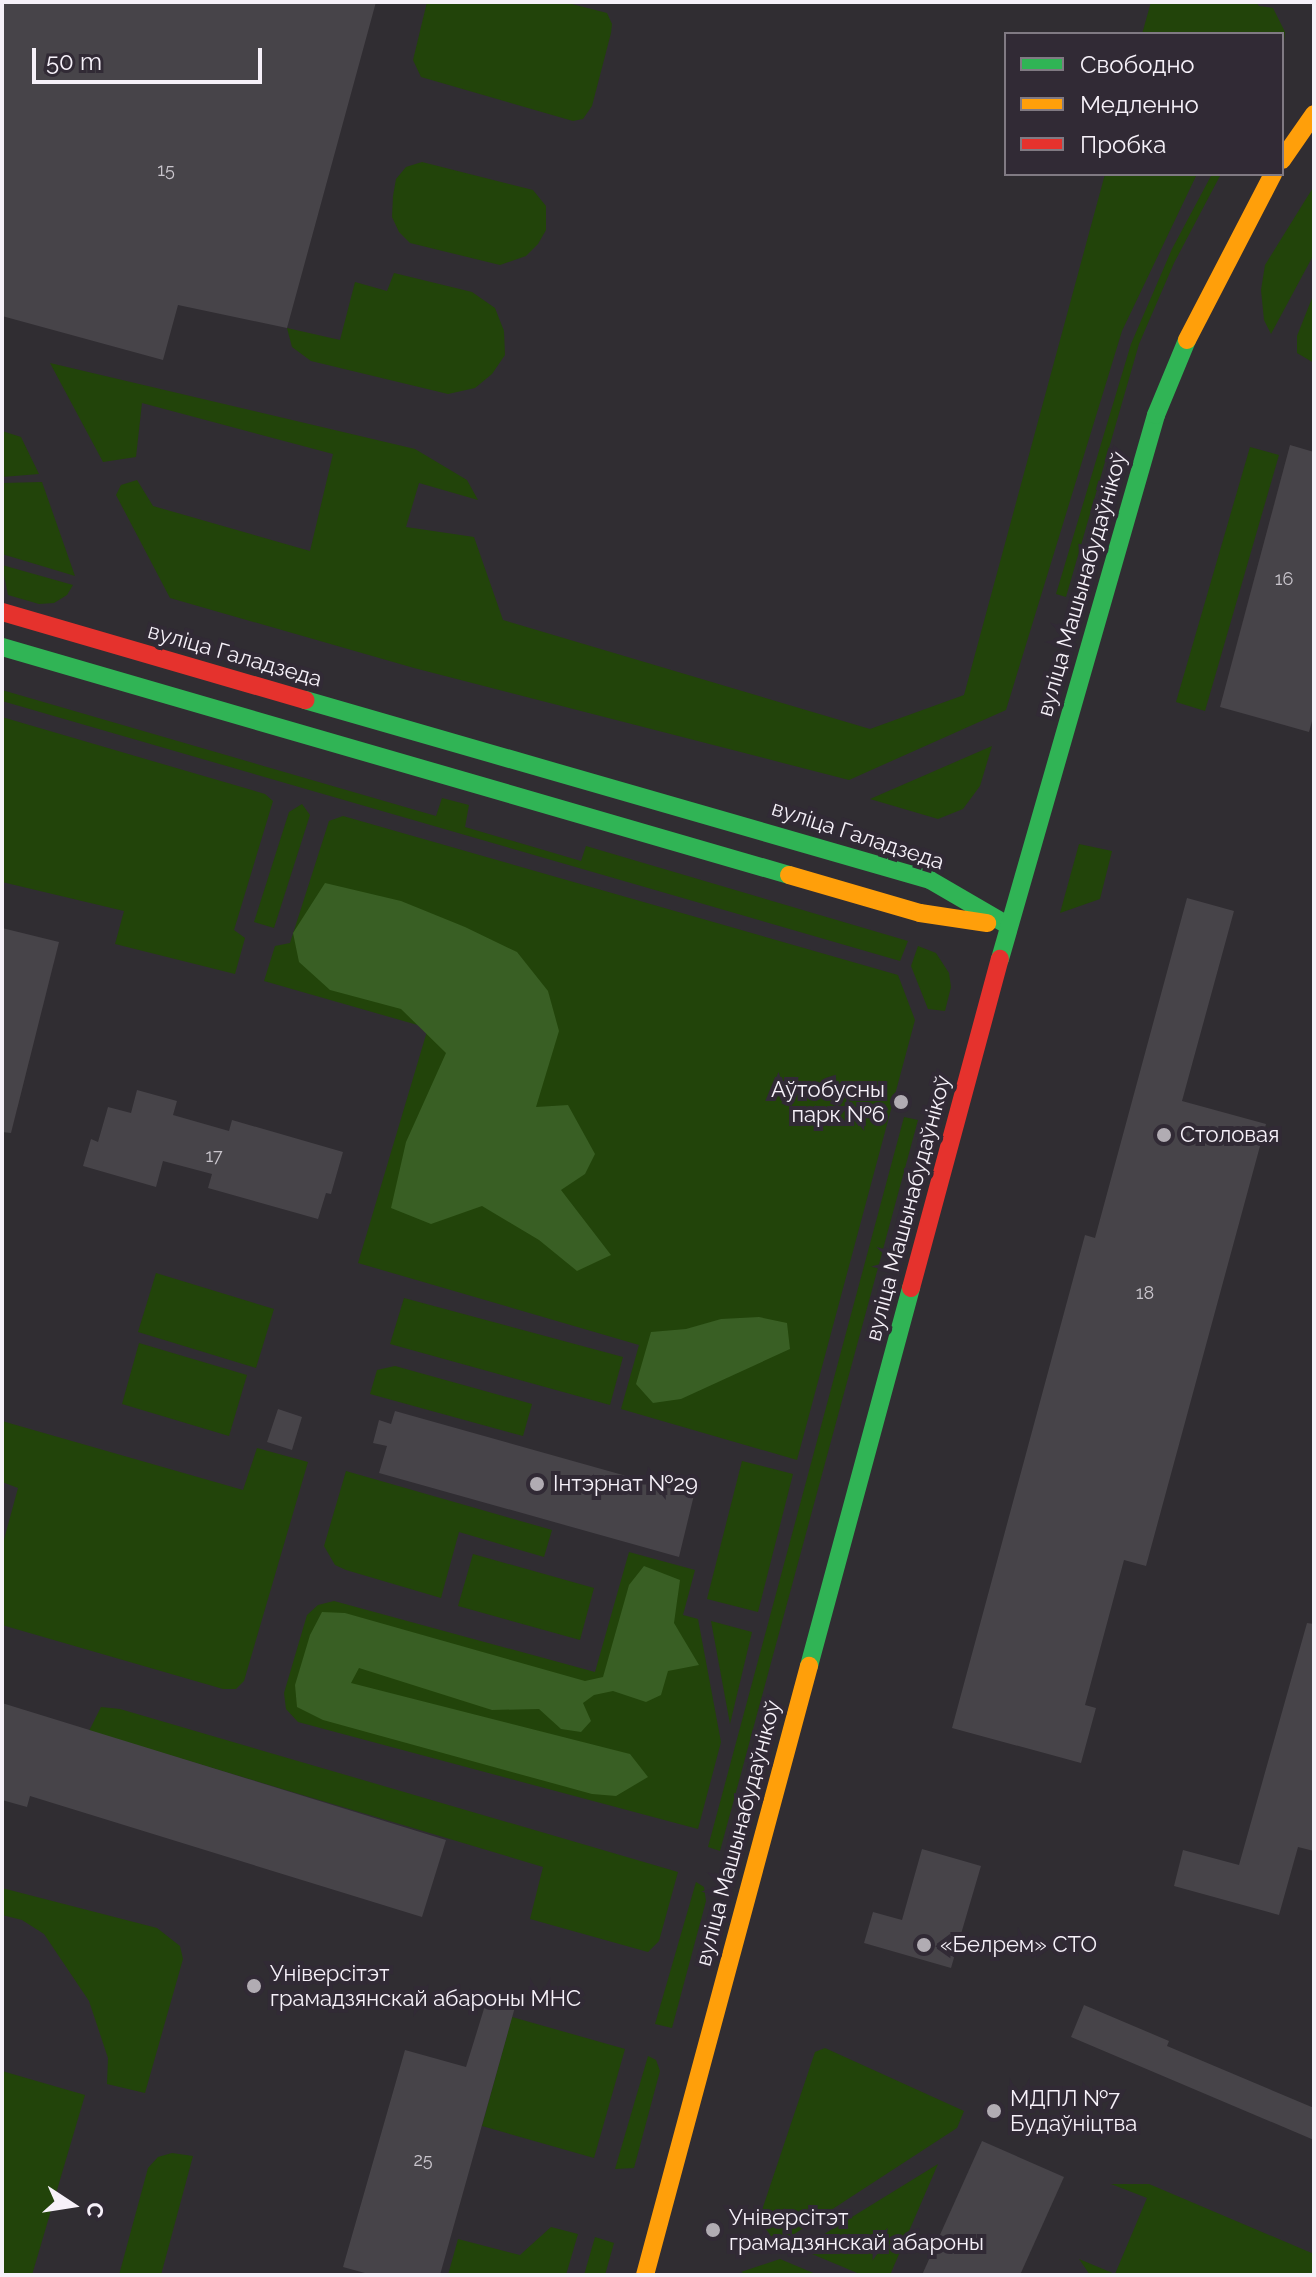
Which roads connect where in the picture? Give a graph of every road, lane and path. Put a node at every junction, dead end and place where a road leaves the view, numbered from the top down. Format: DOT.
graph roads {
  1 [pos="1314,114"];
  2 [pos="1284,157"];
  3 [pos="1272,176"];
  4 [pos="2,612"];
  5 [pos="2,647"];
  6 [pos="1009,926"];
  7 [pos="645,2275"];
  1 -- 2 [label="main road"];
  3 -- 6 [label="main road, вуліца Машынабудаўнікоў"];
  4 -- 6 [label="main road, вуліца Галадзеда"];
  5 -- 6 [label="main road"];
  6 -- 7 [label="main road, вуліца Машынабудаўнікоў"];
}
